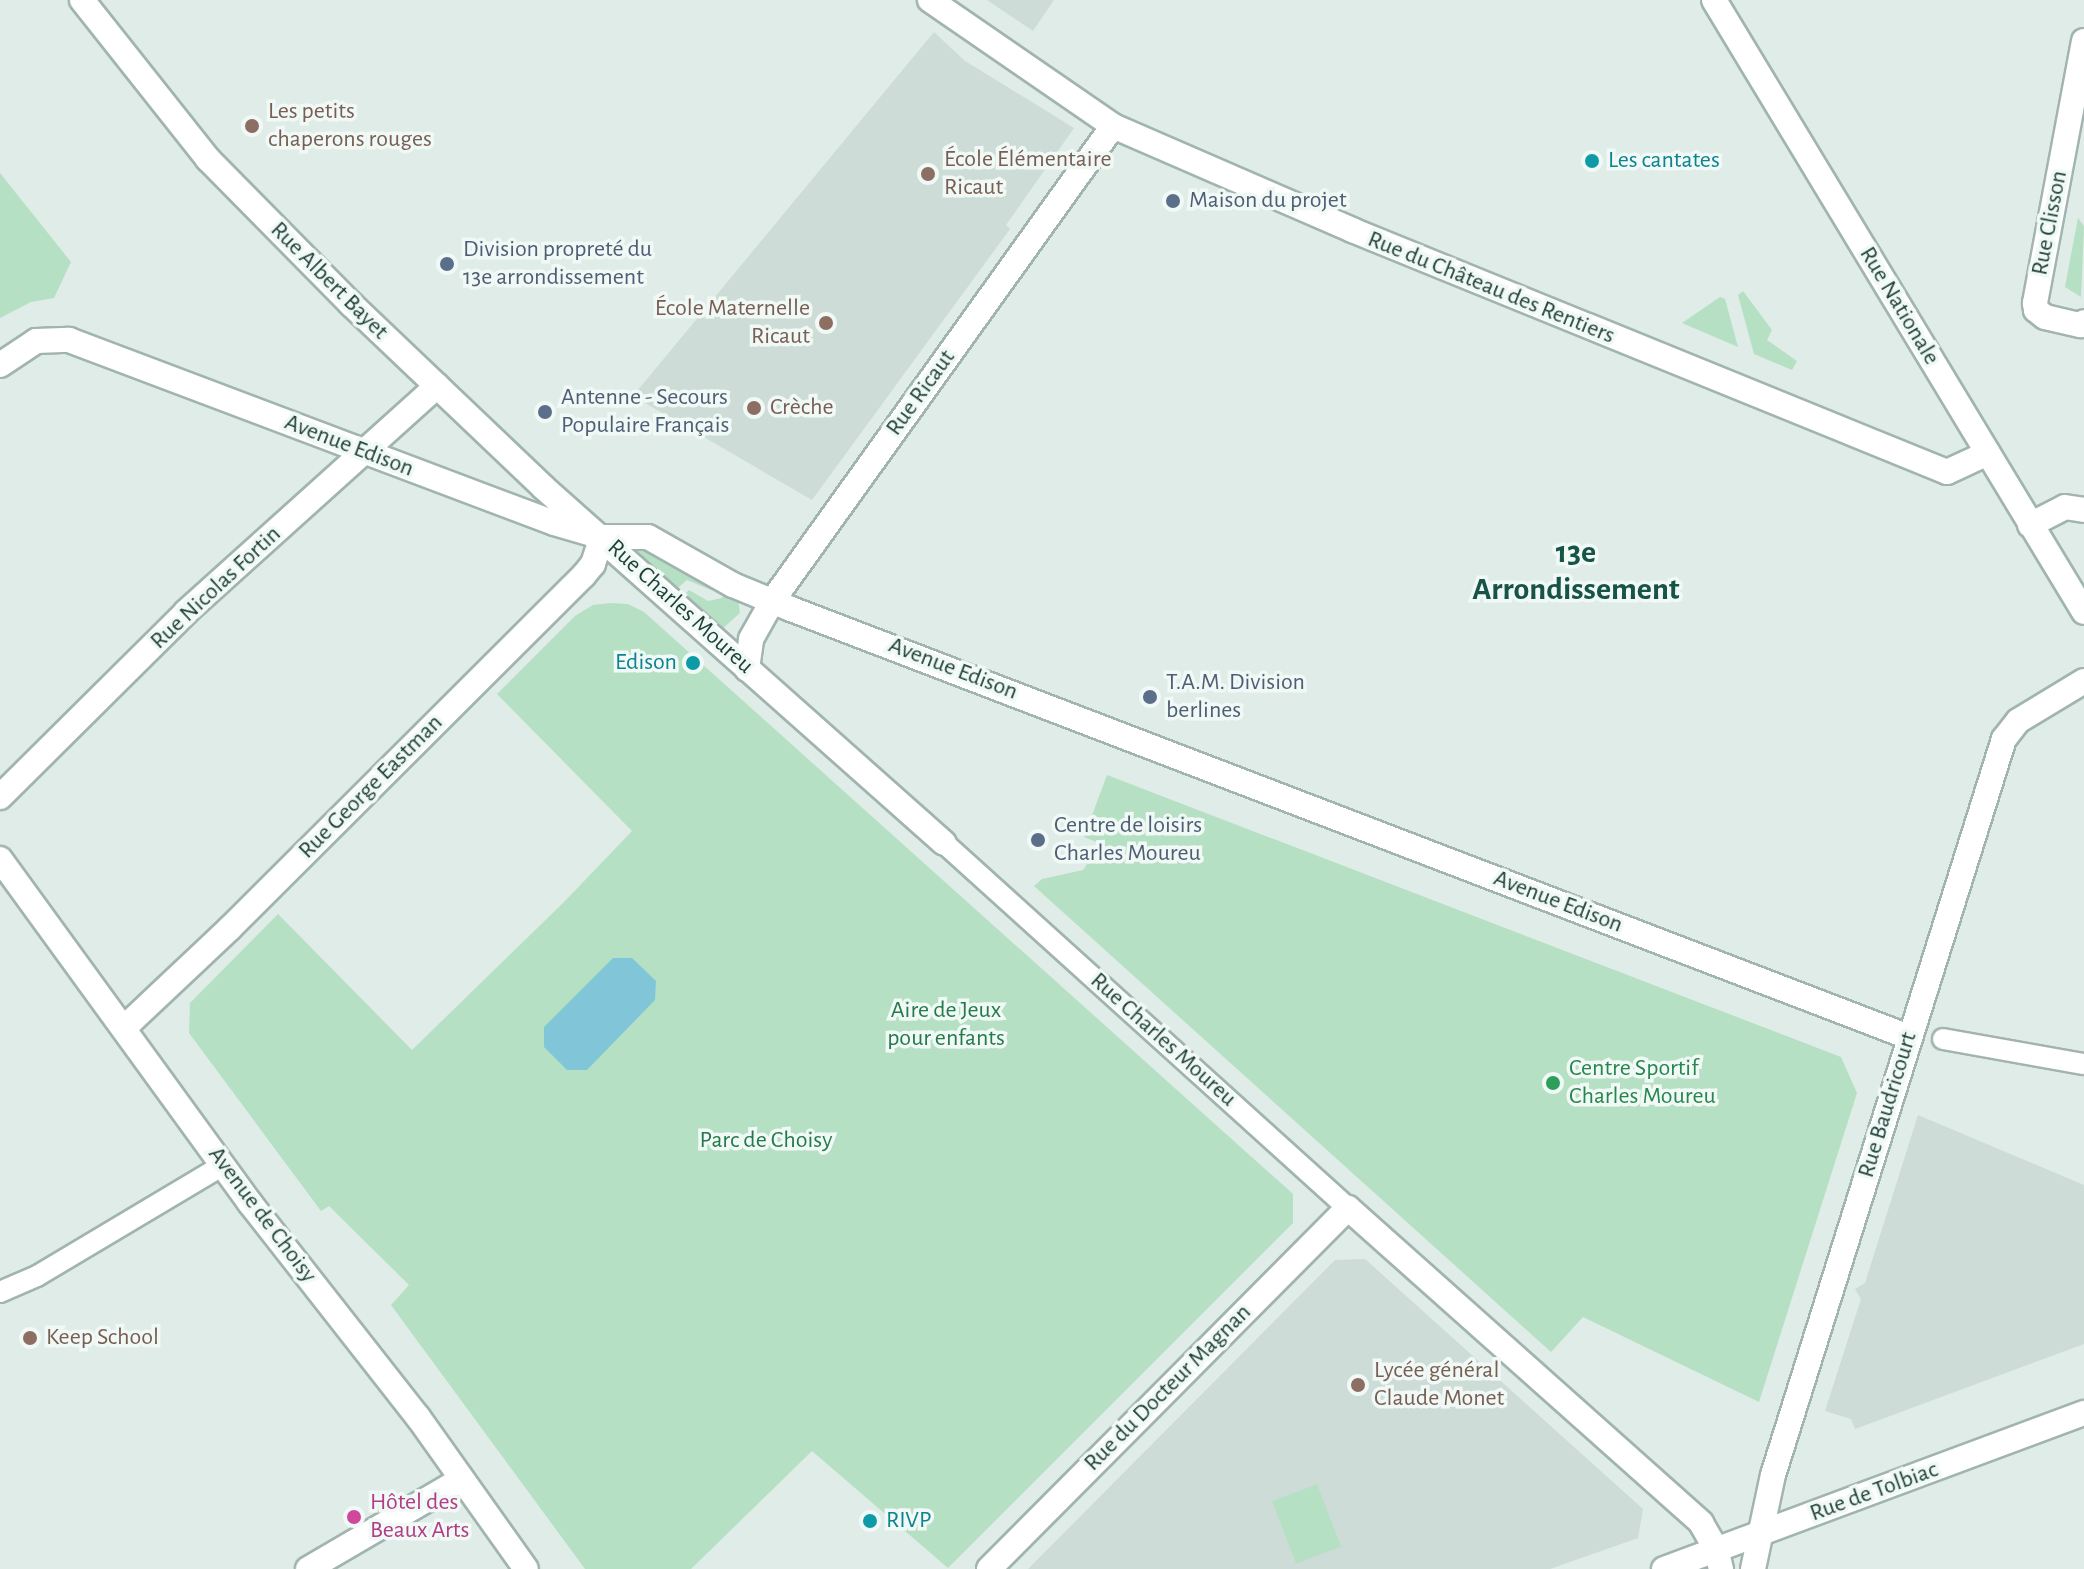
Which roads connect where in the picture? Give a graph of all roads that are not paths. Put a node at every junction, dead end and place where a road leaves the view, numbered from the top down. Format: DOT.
graph roads {
  1 [pos="82,0"];
  2 [pos="930,0"];
  3 [pos="1714,0"];
  4 [pos="2084,41"];
  5 [pos="1113,126"];
  6 [pos="2084,322"];
  7 [pos="0,365"];
  8 [pos="437,386"];
  9 [pos="363,452"];
  10 [pos="1988,453"];
  11 [pos="2084,510"];
  12 [pos="2030,525"];
  13 [pos="602,537"];
  14 [pos="773,600"];
  15 [pos="2084,612"];
  16 [pos="747,669"];
  17 [pos="2084,681"];
  18 [pos="0,797"];
  19 [pos="944,843"];
  20 [pos="0,859"];
  21 [pos="125,1027"];
  22 [pos="1909,1037"];
  23 [pos="1943,1039"];
  24 [pos="2084,1064"];
  25 [pos="223,1165"];
  26 [pos="1348,1208"];
  27 [pos="0,1292"];
  28 [pos="2084,1413"];
  29 [pos="462,1479"];
  30 [pos="1759,1534"];
  31 [pos="1719,1559"];
  32 [pos="308,1569"];
  33 [pos="526,1569"];
  34 [pos="989,1569"];
  35 [pos="1664,1569"];
  36 [pos="1753,1569"];
  1 -- 8 [label="street, Rue Albert Bayet"];
  2 -- 5 [label="street, Rue du Château des Rentiers"];
  3 -- 10 [label="street, Rue Nationale"];
  4 -- 6 [label="street, Rue Clisson"];
  5 -- 10 [label="street, Rue du Château des Rentiers"];
  5 -- 14 [label="street, Rue Ricaut"];
  7 -- 9 [label="street, Avenue Edison"];
  8 -- 9 [label="street, Rue Nicolas Fortin"];
  8 -- 13 [label="street, Rue Albert Bayet"];
  9 -- 13 [label="street, Avenue Edison"];
  9 -- 18 [label="street, Rue Nicolas Fortin"];
  10 -- 12 [label="street, Rue Nationale"];
  11 -- 12 [label="street"];
  12 -- 15 [label="street, Rue Nationale"];
  13 -- 14 [label="street, Avenue Edison"];
  13 -- 16 [label="street, Rue Charles Moureu"];
  13 -- 21 [label="street, Rue George Eastman"];
  14 -- 16 [label="street, Rue Ricaut"];
  14 -- 22 [label="street, Avenue Edison"];
  16 -- 19 [label="street, Rue Charles Moureu"];
  17 -- 22 [label="street, Rue Baudricourt"];
  19 -- 26 [label="street, Rue Charles Moureu"];
  20 -- 21 [label="street, Avenue de Choisy"];
  21 -- 25 [label="street, Avenue de Choisy"];
  22 -- 30 [label="street, Rue Baudricourt"];
  23 -- 24 [label="street"];
  25 -- 27 [label="street"];
  25 -- 29 [label="street, Avenue de Choisy"];
  26 -- 31 [label="street, Rue Charles Moureu"];
  26 -- 34 [label="street, Rue du Docteur Magnan"];
  28 -- 30 [label="street, Rue de Tolbiac"];
  29 -- 32 [label="street"];
  29 -- 33 [label="street, Avenue de Choisy"];
  30 -- 31 [label="street, Rue de Tolbiac"];
  30 -- 36 [label="street, Rue Baudricourt"];
  31 -- 35 [label="street, Rue de Tolbiac"];
}
